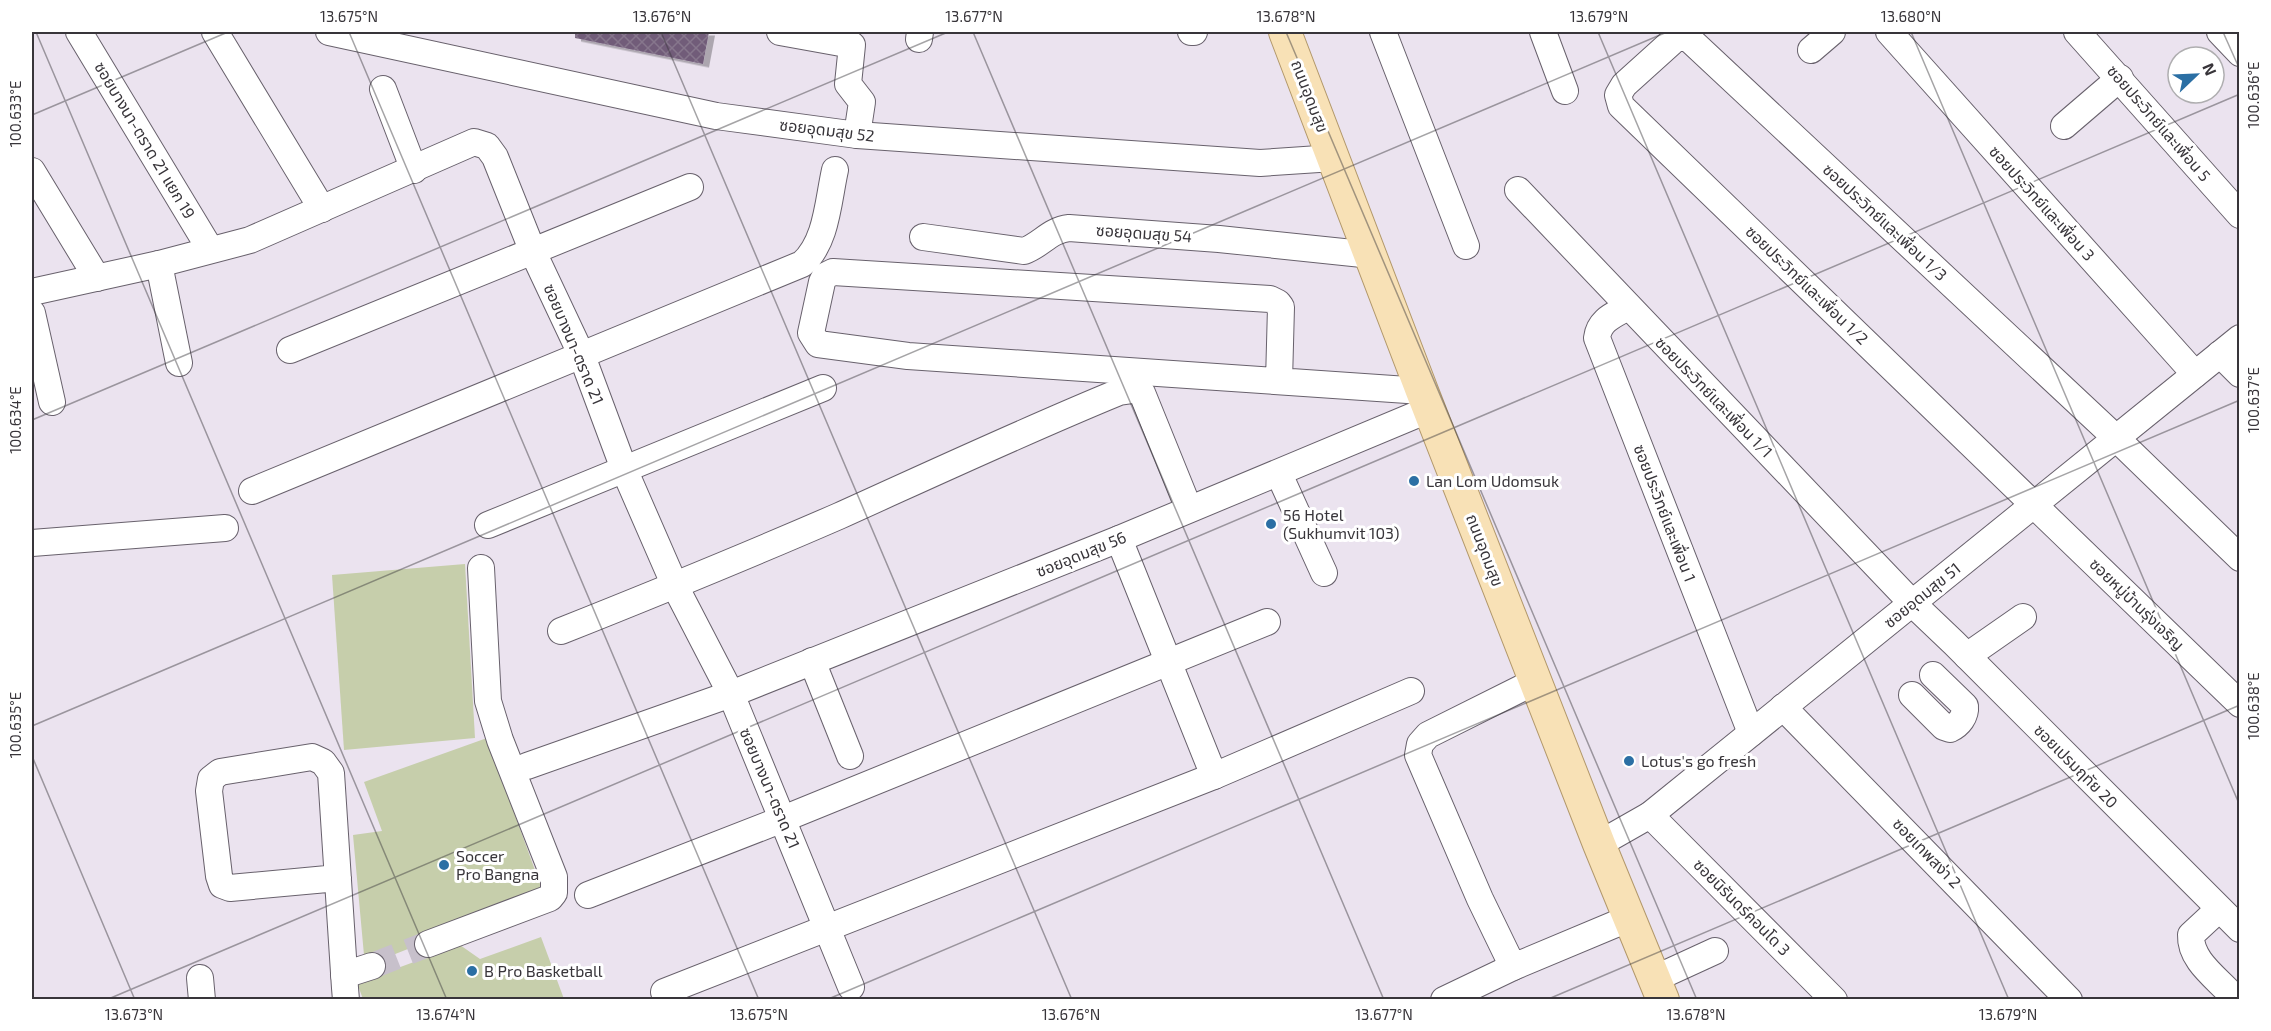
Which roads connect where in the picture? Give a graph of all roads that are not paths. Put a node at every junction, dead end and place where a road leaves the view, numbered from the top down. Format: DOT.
graph roads {
  1 [pos="80,32"];
  2 [pos="215,32"];
  3 [pos="329,32"];
  4 [pos="780,32"];
  5 [pos="1285,32"];
  6 [pos="1383,32"];
  7 [pos="1543,32"];
  8 [pos="1832,32"];
  9 [pos="1889,32"];
  10 [pos="2077,32"];
  11 [pos="2220,32"];
  12 [pos="1811,50"];
  13 [pos="2240,53"];
  14 [pos="1650,62"];
  15 [pos="2120,78"];
  16 [pos="383,89"];
  17 [pos="1565,91"];
  18 [pos="2064,126"];
  19 [pos="857,135"];
  20 [pos="1334,158"];
  21 [pos="414,170"];
  22 [pos="835,170"];
  23 [pos="32,171"];
  24 [pos="690,187"];
  25 [pos="1518,190"];
  26 [pos="322,209"];
  27 [pos="2240,215"];
  28 [pos="923,237"];
  29 [pos="1466,246"];
  30 [pos="210,249"];
  31 [pos="534,252"];
  32 [pos="1372,255"];
  33 [pos="159,264"];
  34 [pos="97,278"];
  35 [pos="32,292"];
  36 [pos="1628,307"];
  37 [pos="32,313"];
  38 [pos="2230,346"];
  39 [pos="290,350"];
  40 [pos="582,356"];
  41 [pos="179,363"];
  42 [pos="2195,374"];
  43 [pos="2240,374"];
  44 [pos="1279,381"];
  45 [pos="823,388"];
  46 [pos="1426,400"];
  47 [pos="52,402"];
  48 [pos="2116,438"];
  49 [pos="624,469"];
  50 [pos="1278,474"];
  51 [pos="252,491"];
  52 [pos="2034,505"];
  53 [pos="1189,509"];
  54 [pos="488,525"];
  55 [pos="225,528"];
  56 [pos="1119,539"];
  57 [pos="32,543"];
  58 [pos="2240,558"];
  59 [pos="481,568"];
  60 [pos="1324,573"];
  61 [pos="675,586"];
  62 [pos="1912,603"];
  63 [pos="2023,617"];
  64 [pos="1266,622"];
  65 [pos="561,631"];
  66 [pos="1964,653"];
  67 [pos="812,661"];
  68 [pos="1167,662"];
  69 [pos="1934,675"];
  70 [pos="1536,681"];
  71 [pos="1411,691"];
  72 [pos="730,694"];
  73 [pos="2240,704"];
  74 [pos="1783,707"];
  75 [pos="1751,733"];
  76 [pos="850,756"];
  77 [pos="527,766"];
  78 [pos="1214,776"];
  79 [pos="1650,815"];
  80 [pos="783,819"];
  81 [pos="1599,844"];
  82 [pos="338,878"];
  83 [pos="588,895"];
  84 [pos="2219,909"];
  85 [pos="1630,918"];
  86 [pos="827,929"];
  87 [pos="2240,929"];
  88 [pos="428,944"];
  89 [pos="1715,951"];
  90 [pos="372,966"];
  91 [pos="1514,967"];
  92 [pos="345,987"];
  93 [pos="850,987"];
  94 [pos="1658,989"];
  95 [pos="664,992"];
  96 [pos="2229,992"];
  97 [pos="1444,999"];
  98 [pos="1834,999"];
  99 [pos="2069,999"];
  1 -- 30 [label="street, ซอยบางนา-ตราด 21 แยก 19"];
  2 -- 26 [label="street"];
  3 -- 19 [label="street, ซอยอุดมสุข 52"];
  4 -- 19 [label="street"];
  5 -- 20 [label="main road, ถนนอุดมสุข"];
  6 -- 29 [label="street"];
  7 -- 17 [label="street"];
  8 -- 12 [label="street"];
  9 -- 42 [label="street, ซอยประวิทย์และเพื่อน 3"];
  10 -- 15 [label="street, ซอยประวิทย์และเพื่อน 5"];
  11 -- 13 [label="street"];
  14 -- 48 [label="street, ซอยประวิทย์และเพื่อน 1/3"];
  14 -- 52 [label="street, ซอยประวิทย์และเพื่อน 1/2"];
  15 -- 18 [label="street"];
  15 -- 27 [label="street, ซอยประวิทย์และเพื่อน 5"];
  16 -- 21 [label="street"];
  19 -- 20 [label="street, ซอยอุดมสุข 52"];
  20 -- 32 [label="main road, ถนนอุดมสุข"];
  21 -- 26 [label="street, ซอยบางนา-ตราด 21"];
  21 -- 31 [label="street, ซอยบางนา-ตราด 21"];
  22 -- 40 [label="street"];
  23 -- 34 [label="street"];
  24 -- 31 [label="street"];
  25 -- 36 [label="street, ซอยประวิทย์และเพื่อน 1/1"];
  26 -- 30 [label="street, ซอยบางนา-ตราด 21"];
  28 -- 32 [label="street, ซอยอุดมสุข 54"];
  30 -- 33 [label="street, ซอยบางนา-ตราด 21"];
  31 -- 39 [label="street"];
  31 -- 40 [label="street, ซอยบางนา-ตราด 21"];
  32 -- 46 [label="main road, ถนนอุดมสุข"];
  33 -- 34 [label="street, ซอยบางนา-ตราด 21"];
  33 -- 41 [label="street"];
  34 -- 35 [label="street, ซอยบางนา-ตราด 21"];
  36 -- 62 [label="street, ซอยประวิทย์และเพื่อน 1/1"];
  36 -- 75 [label="street, ซอยประวิทย์และเพื่อน 1"];
  37 -- 47 [label="street"];
  38 -- 42 [label="street, ซอยอุดมสุข 51"];
  38 -- 43 [label="street"];
  40 -- 49 [label="street, ซอยบางนา-ตราด 21"];
  40 -- 51 [label="street"];
  42 -- 48 [label="street, ซอยอุดมสุข 51"];
  44 -- 44 [label="street"];
  44 -- 46 [label="street"];
  45 -- 49 [label="street"];
  46 -- 50 [label="street, ซอยอุดมสุข 56"];
  46 -- 70 [label="main road, ถนนอุดมสุข"];
  48 -- 52 [label="street, ซอยอุดมสุข 51"];
  48 -- 58 [label="street"];
  49 -- 54 [label="street"];
  49 -- 61 [label="street, ซอยบางนา-ตราด 21"];
  50 -- 53 [label="street, ซอยอุดมสุข 56"];
  50 -- 60 [label="street"];
  52 -- 62 [label="street, ซอยอุดมสุข 51"];
  52 -- 73 [label="street, ซอยหมู่บ้านรุ่งเจริญ"];
  53 -- 56 [label="street, ซอยอุดมสุข 56"];
  53 -- 61 [label="street"];
  55 -- 57 [label="street"];
  56 -- 67 [label="street, ซอยอุดมสุข 56"];
  56 -- 68 [label="street"];
  59 -- 88 [label="street"];
  61 -- 65 [label="street"];
  61 -- 72 [label="street, ซอยบางนา-ตราด 21"];
  62 -- 66 [label="street, ซอยเปรมฤทัย 20"];
  62 -- 74 [label="street, ซอยอุดมสุข 51"];
  63 -- 66 [label="street"];
  64 -- 68 [label="street"];
  66 -- 69 [label="street"];
  66 -- 84 [label="street, ซอยเปรมฤทัย 20"];
  67 -- 72 [label="street, ซอยอุดมสุข 56"];
  67 -- 76 [label="street"];
  68 -- 78 [label="street"];
  68 -- 80 [label="street"];
  69 -- 69 [label="street"];
  70 -- 81 [label="main road, ถนนอุดมสุข"];
  70 -- 91 [label="street"];
  71 -- 78 [label="street"];
  72 -- 77 [label="street, ซอยอุดมสุข 56"];
  72 -- 80 [label="street, ซอยบางนา-ตราด 21"];
  74 -- 75 [label="street, ซอยอุดมสุข 51"];
  74 -- 99 [label="street, ซอยเทพสง่า 2"];
  75 -- 79 [label="street, ซอยอุดมสุข 51"];
  78 -- 86 [label="street"];
  79 -- 81 [label="street, ซอยอุดมสุข 51"];
  79 -- 98 [label="street, ซอยนิรันดร์คอนโด 3"];
  80 -- 83 [label="street"];
  80 -- 86 [label="street, ซอยบางนา-ตราด 21"];
  81 -- 85 [label="main road, ถนนอุดมสุข"];
  82 -- 82 [label="street"];
  82 -- 92 [label="street"];
  84 -- 87 [label="street, ซอยเปรมฤทัย 20"];
  84 -- 96 [label="street"];
  85 -- 91 [label="street"];
  85 -- 94 [label="main road, ถนนอุดมสุข"];
  86 -- 93 [label="street, ซอยบางนา-ตราด 21"];
  86 -- 95 [label="street"];
  89 -- 94 [label="street"];
  90 -- 92 [label="street"];
  91 -- 97 [label="street"];
}
